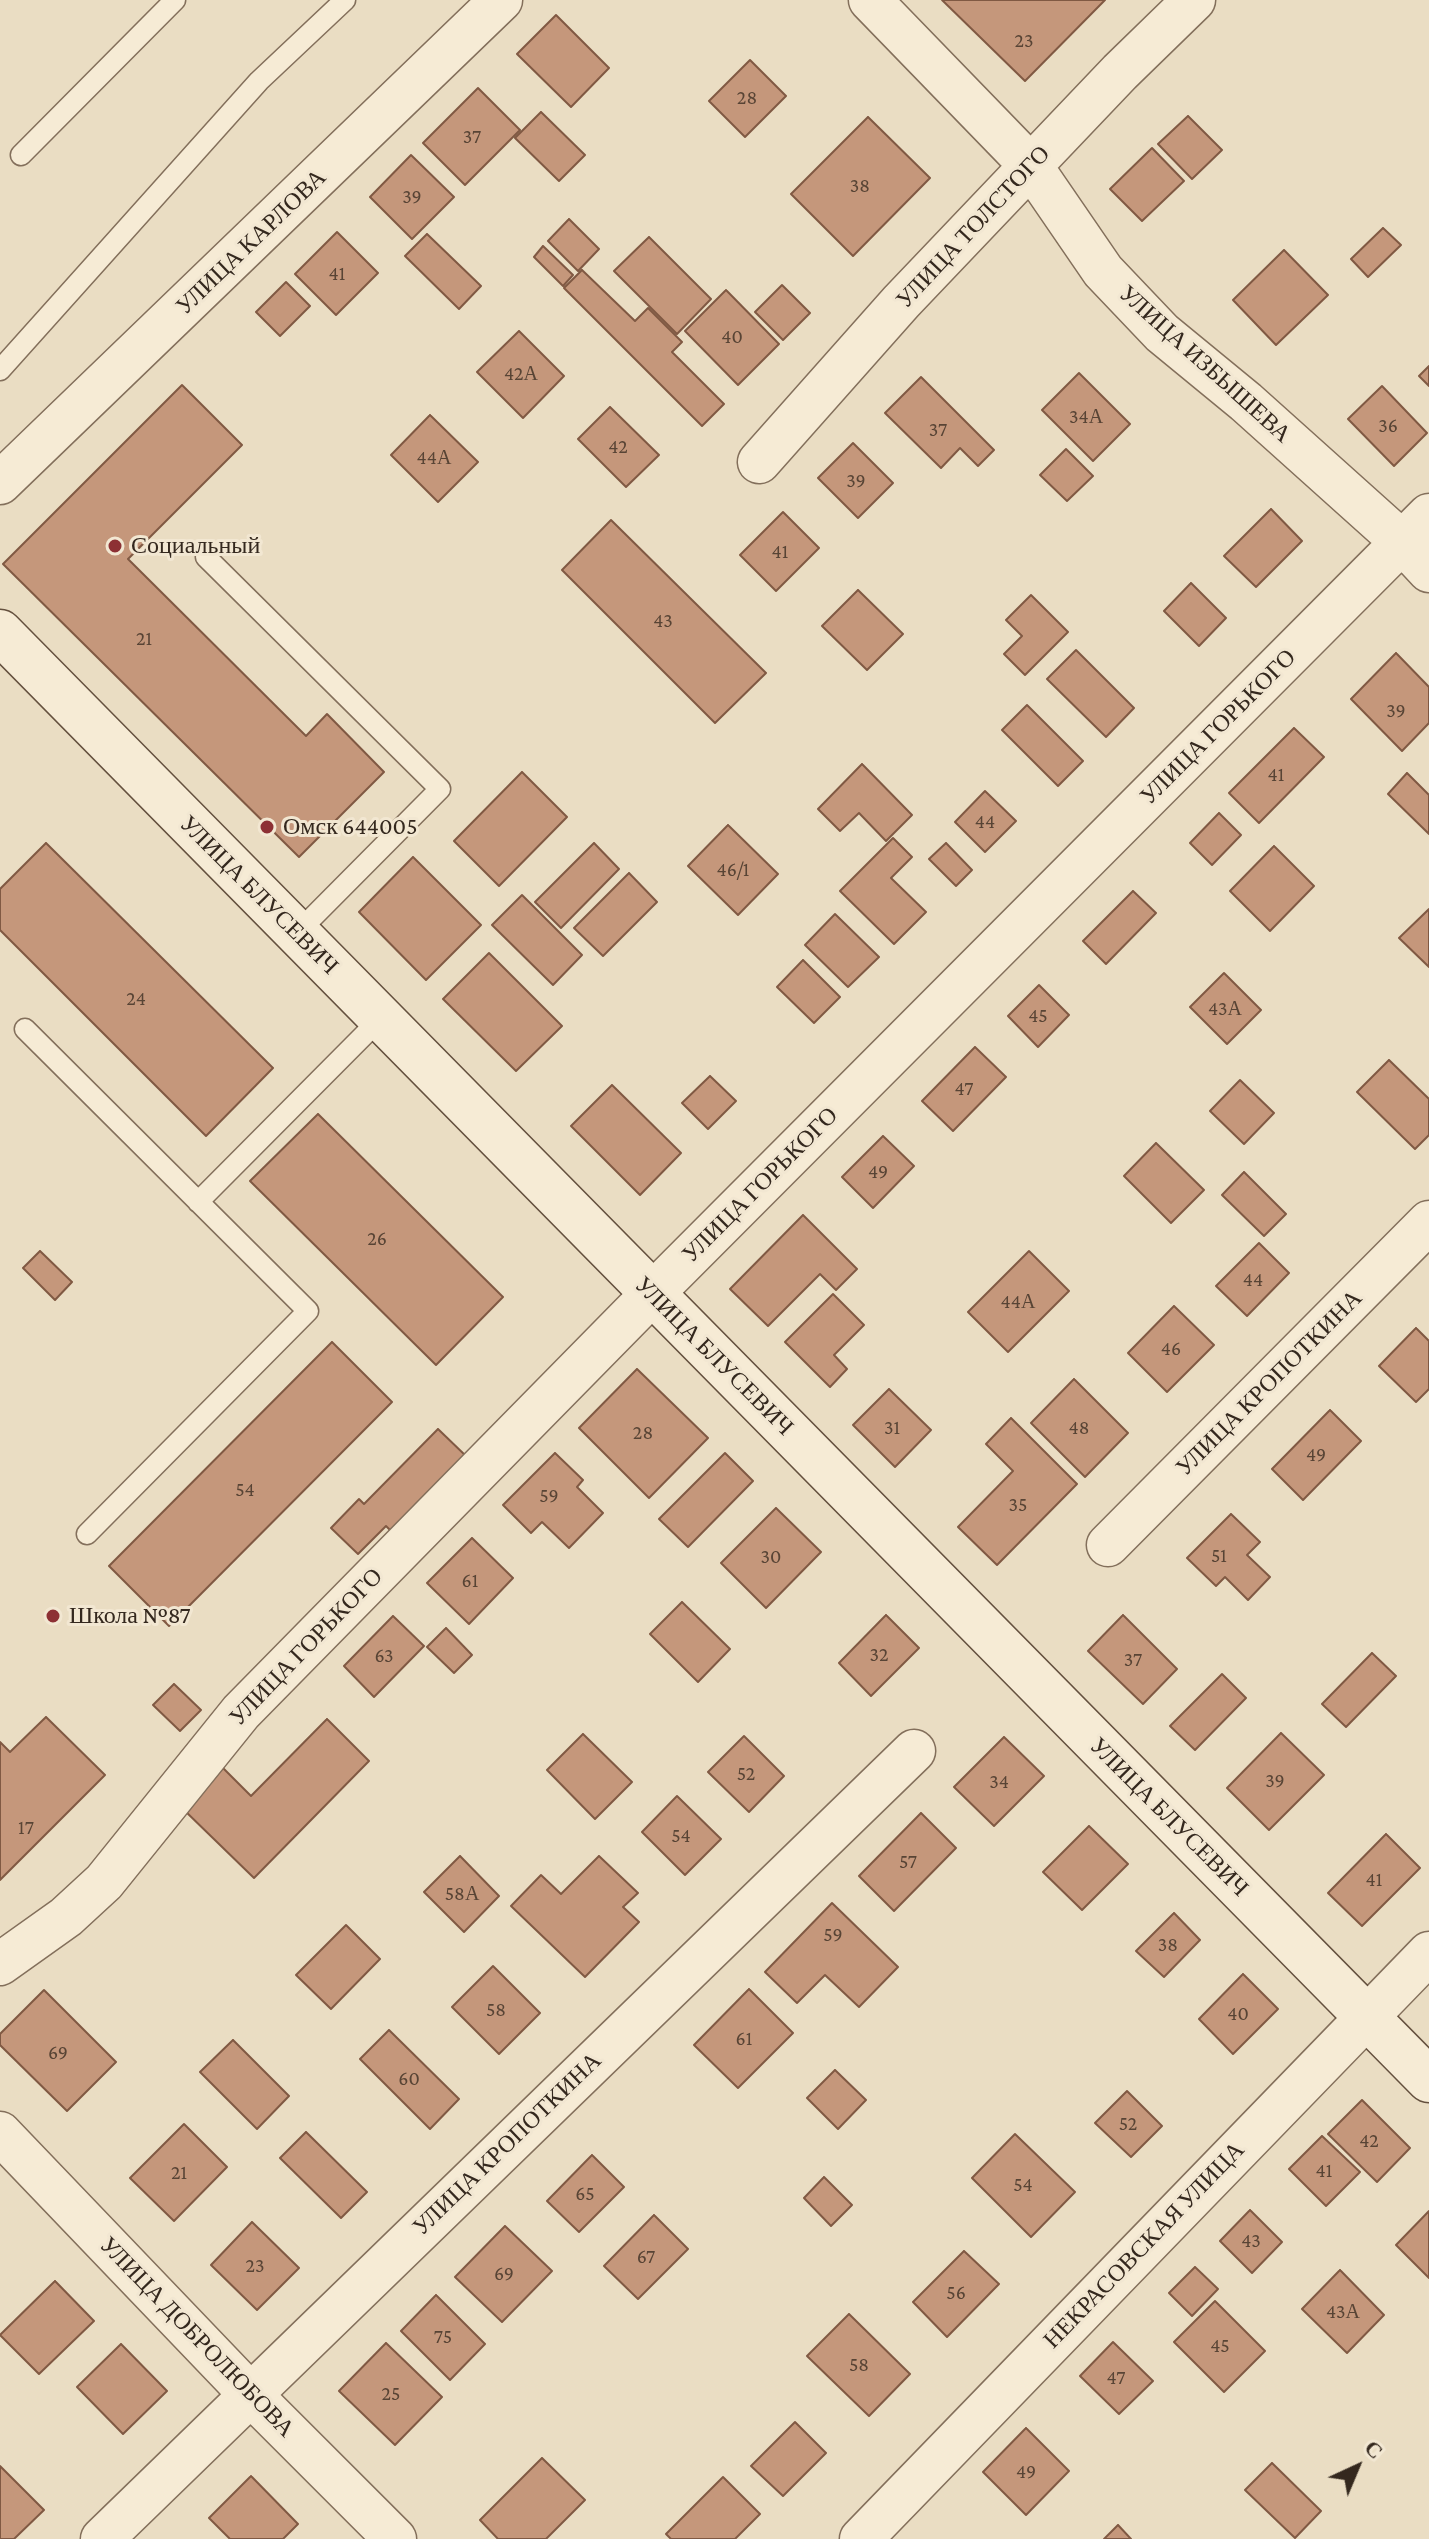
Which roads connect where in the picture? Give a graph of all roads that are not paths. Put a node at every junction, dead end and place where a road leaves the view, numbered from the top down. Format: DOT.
graph roads {
  1 [pos="175,0"];
  2 [pos="345,0"];
  3 [pos="501,0"];
  4 [pos="870,0"];
  5 [pos="1194,0"];
  6 [pos="21,155"];
  7 [pos="1031,166"];
  8 [pos="0,370"];
  9 [pos="759,462"];
  10 [pos="0,483"];
  11 [pos="1420,542"];
  12 [pos="206,557"];
  13 [pos="0,632"];
  14 [pos="297,933"];
  15 [pos="381,1018"];
  16 [pos="25,1029"];
  17 [pos="198,1202"];
  18 [pos="1429,1222"];
  19 [pos="653,1293"];
  20 [pos="87,1534"];
  21 [pos="1108,1545"];
  22 [pos="914,1751"];
  23 [pos="1429,1953"];
  24 [pos="0,1964"];
  25 [pos="1366,2016"];
  26 [pos="1429,2080"];
  27 [pos="0,2133"];
  28 [pos="249,2393"];
  29 [pos="102,2539"];
  30 [pos="395,2539"];
  31 [pos="861,2539"];
  1 -- 6 [label="lane"];
  2 -- 8 [label="lane"];
  3 -- 10 [label="street, УЛИЦА КАРЛОВА"];
  4 -- 7 [label="street, УЛИЦА ИЗБЫШЕВА"];
  5 -- 7 [label="street, УЛИЦА ТОЛСТОГО"];
  7 -- 9 [label="street, УЛИЦА ТОЛСТОГО"];
  7 -- 11 [label="street, УЛИЦА ИЗБЫШЕВА"];
  11 -- 19 [label="street, УЛИЦА ГОРЬКОГО"];
  12 -- 14 [label="lane"];
  13 -- 14 [label="main road, УЛИЦА БЛУСЕВИЧ"];
  14 -- 15 [label="main road, УЛИЦА БЛУСЕВИЧ"];
  15 -- 17 [label="lane"];
  15 -- 19 [label="main road, УЛИЦА БЛУСЕВИЧ"];
  16 -- 17 [label="lane"];
  17 -- 20 [label="lane"];
  18 -- 21 [label="street, УЛИЦА КРОПОТКИНА"];
  19 -- 24 [label="street, УЛИЦА ГОРЬКОГО"];
  19 -- 25 [label="main road, УЛИЦА БЛУСЕВИЧ"];
  22 -- 28 [label="street, УЛИЦА КРОПОТКИНА"];
  23 -- 25 [label="street, НЕКРАСОВСКАЯ УЛИЦА"];
  25 -- 26 [label="main road, УЛИЦА БЛУСЕВИЧ"];
  25 -- 31 [label="street, НЕКРАСОВСКАЯ УЛИЦА"];
  27 -- 28 [label="street, УЛИЦА ДОБРОЛЮБОВА"];
  28 -- 29 [label="street, УЛИЦА КРОПОТКИНА"];
  28 -- 30 [label="street, УЛИЦА ДОБРОЛЮБОВА"];
}
